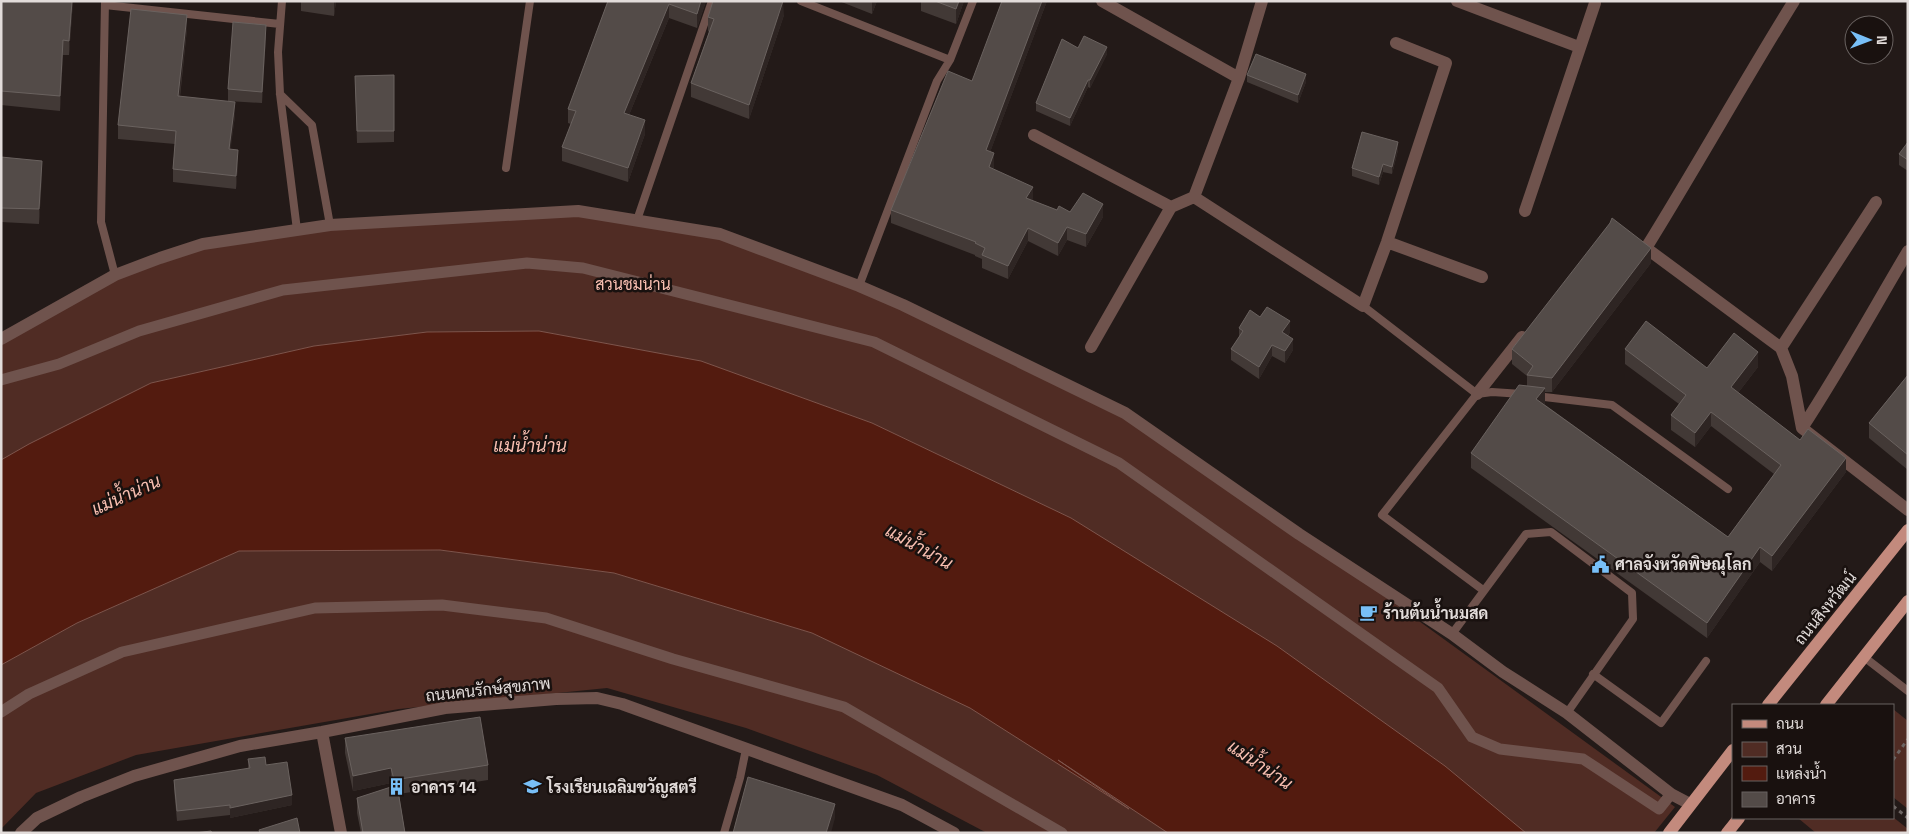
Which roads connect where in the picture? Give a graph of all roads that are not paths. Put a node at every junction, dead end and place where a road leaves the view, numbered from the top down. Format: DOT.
graph roads {
  1 [pos="282,1"];
  2 [pos="530,1"];
  3 [pos="712,1"];
  4 [pos="801,1"];
  5 [pos="973,1"];
  6 [pos="1102,1"];
  7 [pos="1262,1"];
  8 [pos="1794,1"];
  9 [pos="1460,2"];
  10 [pos="105,3"];
  11 [pos="1595,3"];
  12 [pos="280,24"];
  13 [pos="1396,44"];
  14 [pos="1579,47"];
  15 [pos="950,60"];
  16 [pos="1239,78"];
  17 [pos="280,94"];
  18 [pos="1034,136"];
  19 [pos="506,168"];
  20 [pos="1194,197"];
  21 [pos="1876,202"];
  22 [pos="1170,207"];
  23 [pos="1525,211"];
  24 [pos="636,220"];
  25 [pos="330,225"];
  26 [pos="297,230"];
  27 [pos="1387,242"];
  28 [pos="1908,251"];
  29 [pos="115,275"];
  30 [pos="1482,277"];
  31 [pos="859,286"];
  32 [pos="1363,306"];
  33 [pos="1532,325"];
  34 [pos="1,339"];
  35 [pos="1091,347"];
  36 [pos="1781,348"];
  37 [pos="1,380"];
  38 [pos="1477,394"];
  39 [pos="1802,428"];
  40 [pos="1728,489"];
  41 [pos="1908,510"];
  42 [pos="1908,530"];
  43 [pos="1483,590"];
  44 [pos="1908,601"];
  45 [pos="1452,634"];
  46 [pos="1864,657"];
  47 [pos="1706,661"];
  48 [pos="1594,674"];
  49 [pos="1908,691"];
  50 [pos="1769,704"];
  51 [pos="1827,704"];
  52 [pos="1,712"];
  53 [pos="1567,712"];
  54 [pos="322,732"];
  55 [pos="746,749"];
  56 [pos="1732,751"];
  57 [pos="1671,794"];
  58 [pos="1690,804"];
  59 [pos="1738,819"];
  60 [pos="21,833"];
  61 [pos="340,833"];
  62 [pos="724,833"];
  63 [pos="954,833"];
  64 [pos="1062,833"];
  65 [pos="1669,833"];
  66 [pos="1727,833"];
  1 -- 12 [label="lane"];
  2 -- 19 [label="lane"];
  3 -- 24 [label="lane"];
  4 -- 15 [label="lane"];
  5 -- 15 [label="lane"];
  6 -- 16 [label="street"];
  7 -- 16 [label="street"];
  8 -- 36 [label="street"];
  9 -- 14 [label="street"];
  10 -- 12 [label="lane"];
  10 -- 29 [label="lane"];
  11 -- 14 [label="street"];
  12 -- 17 [label="lane"];
  13 -- 27 [label="street"];
  14 -- 23 [label="street"];
  15 -- 31 [label="lane"];
  16 -- 20 [label="street"];
  17 -- 25 [label="lane"];
  17 -- 26 [label="lane"];
  18 -- 22 [label="street"];
  20 -- 22 [label="street"];
  20 -- 32 [label="street"];
  21 -- 36 [label="street"];
  22 -- 35 [label="street"];
  24 -- 25 [label="street"];
  24 -- 31 [label="street"];
  25 -- 26 [label="street"];
  26 -- 29 [label="street"];
  27 -- 30 [label="street"];
  27 -- 32 [label="street"];
  28 -- 39 [label="street"];
  29 -- 34 [label="street"];
  31 -- 45 [label="street"];
  32 -- 38 [label="lane"];
  33 -- 38 [label="street"];
  36 -- 39 [label="street"];
  37 -- 57 [label="street"];
  38 -- 40 [label="lane"];
  38 -- 43 [label="lane"];
  39 -- 41 [label="street"];
  42 -- 50 [label="main road, ถนนสิงหวัฒน์"];
  43 -- 45 [label="lane"];
  43 -- 48 [label="lane"];
  44 -- 46 [label="main road"];
  45 -- 53 [label="street"];
  46 -- 49 [label="lane"];
  46 -- 51 [label="main road"];
  47 -- 48 [label="lane"];
  48 -- 53 [label="lane"];
  52 -- 64 [label="street"];
  53 -- 57 [label="street"];
  54 -- 55 [label="street, ถนนคนรักษ์สุขภาพ"];
  54 -- 60 [label="street, ถนนคนรักษ์สุขภาพ"];
  54 -- 61 [label="street"];
  55 -- 62 [label="lane"];
  55 -- 63 [label="street, ถนนคนรักษ์สุขภาพ"];
  56 -- 58 [label="main road"];
  57 -- 58 [label="street"];
  58 -- 65 [label="main road"];
  59 -- 66 [label="main road"];
}
